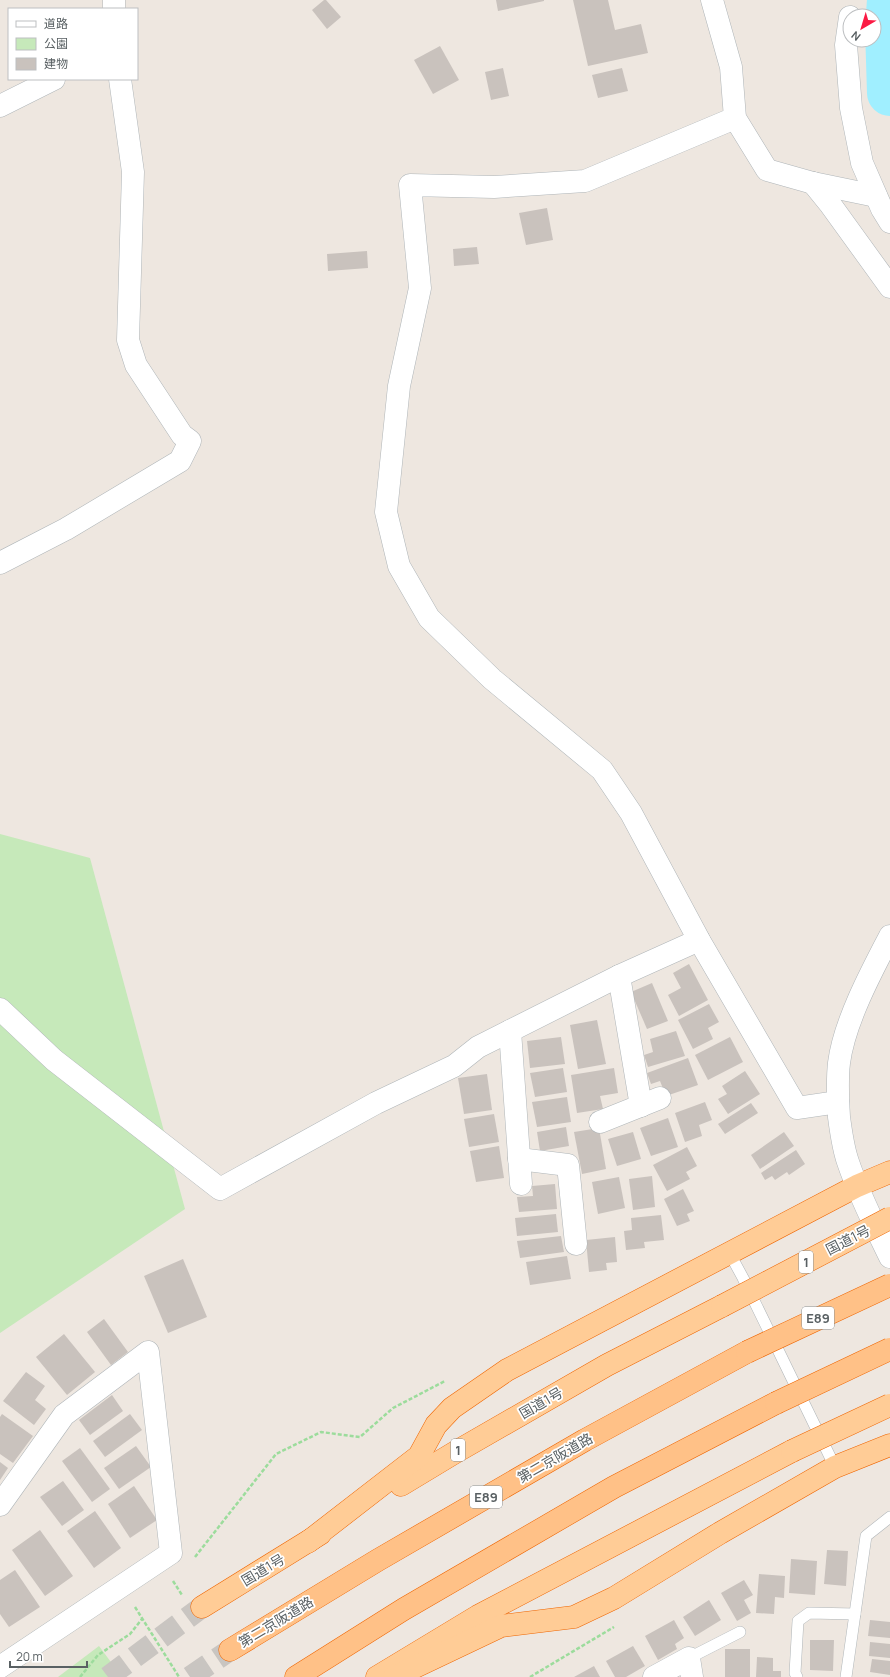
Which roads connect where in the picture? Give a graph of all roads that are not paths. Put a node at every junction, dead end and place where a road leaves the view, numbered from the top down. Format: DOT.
graph roads {
  1 [pos="712,0"];
  2 [pos="846,48"];
  3 [pos="52,80"];
  4 [pos="120,80"];
  5 [pos="0,106"];
  6 [pos="735,118"];
  7 [pos="813,183"];
  8 [pos="876,196"];
  9 [pos="890,222"];
  10 [pos="890,287"];
  11 [pos="0,563"];
  12 [pos="890,936"];
  13 [pos="699,940"];
  14 [pos="619,976"];
  15 [pos="0,1009"];
  16 [pos="510,1031"];
  17 [pos="660,1098"];
  18 [pos="838,1102"];
  19 [pos="641,1106"];
  20 [pos="600,1122"];
  21 [pos="519,1159"];
  22 [pos="890,1172"];
  23 [pos="521,1184"];
  24 [pos="857,1186"];
  25 [pos="890,1218"];
  26 [pos="576,1244"];
  27 [pos="730,1254"];
  28 [pos="890,1257"];
  29 [pos="890,1285"];
  30 [pos="890,1349"];
  31 [pos="890,1405"];
  32 [pos="890,1445"];
  33 [pos="835,1467"];
  34 [pos="0,1505"];
  35 [pos="890,1517"];
  36 [pos="308,1542"];
  37 [pos="202,1607"];
  38 [pos="855,1614"];
  39 [pos="740,1632"];
  40 [pos="230,1650"];
  41 [pos="3,1659"];
  42 [pos="691,1667"];
  43 [pos="296,1677"];
  44 [pos="377,1677"];
  45 [pos="394,1677"];
  46 [pos="654,1677"];
  47 [pos="797,1677"];
  48 [pos="846,1677"];
  1 -- 6 [label="street"];
  2 -- 8 [label="street"];
  3 -- 5 [label="street"];
  4 -- 11 [label="street"];
  6 -- 7 [label="street"];
  6 -- 13 [label="street"];
  7 -- 8 [label="street"];
  7 -- 10 [label="street"];
  8 -- 9 [label="street"];
  12 -- 18 [label="street"];
  13 -- 14 [label="street"];
  13 -- 18 [label="street"];
  14 -- 16 [label="street"];
  14 -- 19 [label="street"];
  15 -- 16 [label="street"];
  16 -- 21 [label="street"];
  17 -- 19 [label="street"];
  18 -- 24 [label="street"];
  19 -- 20 [label="street"];
  21 -- 23 [label="street"];
  21 -- 26 [label="street"];
  22 -- 24 [label="highway"];
  24 -- 27 [label="highway"];
  24 -- 28 [label="street"];
  25 -- 36 [label="highway, 国道1号 / 1, bridge"];
  27 -- 33 [label="lane"];
  27 -- 36 [label="highway"];
  29 -- 40 [label="highway, 第二京阪道路 / E89, bridge"];
  30 -- 43 [label="highway, bridge"];
  31 -- 44 [label="highway, bridge"];
  32 -- 33 [label="highway"];
  33 -- 45 [label="highway"];
  34 -- 41 [label="street"];
  35 -- 38 [label="lane"];
  36 -- 37 [label="highway, 国道1号 / 1"];
  38 -- 47 [label="lane"];
  38 -- 48 [label="lane"];
  39 -- 42 [label="lane"];
  42 -- 46 [label="street"];
}
